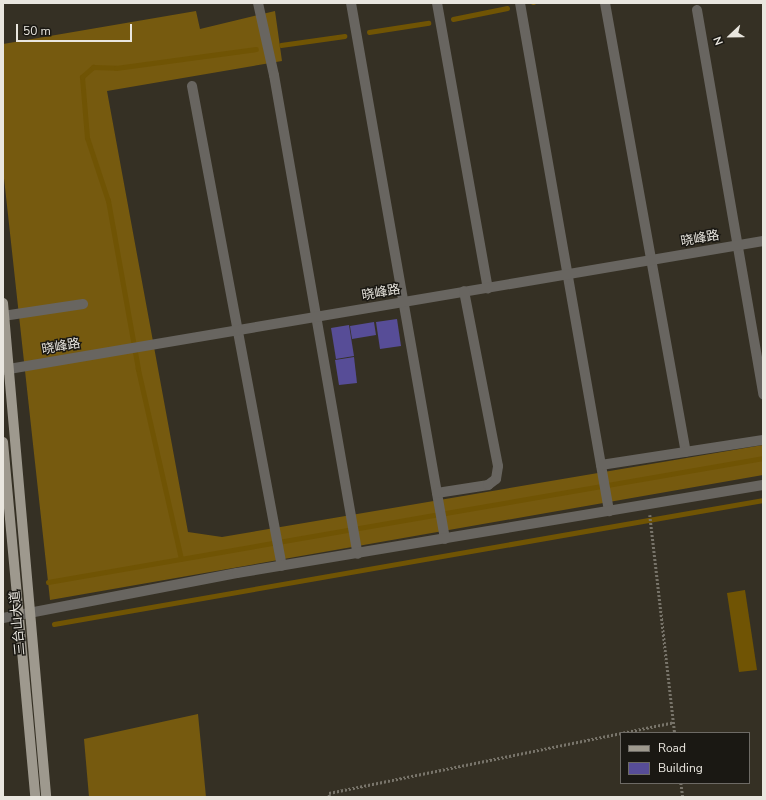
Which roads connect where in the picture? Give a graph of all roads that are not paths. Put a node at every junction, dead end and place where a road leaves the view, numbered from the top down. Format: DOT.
graph roads {
  1 [pos="258,3"];
  2 [pos="351,3"];
  3 [pos="437,3"];
  4 [pos="520,3"];
  5 [pos="605,3"];
  6 [pos="696,10"];
  7 [pos="192,86"];
  8 [pos="763,241"];
  9 [pos="737,245"];
  10 [pos="651,260"];
  11 [pos="567,275"];
  12 [pos="488,288"];
  13 [pos="464,291"];
  14 [pos="403,302"];
  15 [pos="3,303"];
  16 [pos="83,304"];
  17 [pos="4,316"];
  18 [pos="317,317"];
  19 [pos="238,331"];
  20 [pos="6,370"];
  21 [pos="763,394"];
  22 [pos="763,440"];
  23 [pos="3,442"];
  24 [pos="686,452"];
  25 [pos="601,465"];
  26 [pos="763,485"];
  27 [pos="437,493"];
  28 [pos="609,511"];
  29 [pos="445,539"];
  30 [pos="358,554"];
  31 [pos="282,566"];
  32 [pos="30,613"];
  33 [pos="19,615"];
  34 [pos="3,618"];
  35 [pos="35,797"];
  36 [pos="46,797"];
  1 -- 18 [label="street"];
  2 -- 14 [label="street"];
  3 -- 12 [label="street"];
  4 -- 11 [label="street"];
  5 -- 10 [label="street"];
  6 -- 9 [label="street"];
  7 -- 19 [label="street"];
  8 -- 9 [label="street, 晓峰路"];
  9 -- 10 [label="street, 晓峰路"];
  9 -- 21 [label="street"];
  10 -- 11 [label="street, 晓峰路"];
  10 -- 24 [label="street"];
  11 -- 12 [label="street, 晓峰路"];
  11 -- 25 [label="street"];
  12 -- 13 [label="street, 晓峰路"];
  13 -- 14 [label="street, 晓峰路"];
  13 -- 27 [label="street"];
  14 -- 18 [label="street, 晓峰路"];
  14 -- 27 [label="street"];
  15 -- 17 [label="main road, 三台山大道"];
  16 -- 17 [label="street"];
  17 -- 20 [label="main road, 三台山大道"];
  18 -- 19 [label="street, 晓峰路"];
  18 -- 30 [label="street"];
  19 -- 20 [label="street, 晓峰路"];
  19 -- 31 [label="street"];
  20 -- 32 [label="main road, 三台山大道"];
  22 -- 24 [label="street"];
  23 -- 33 [label="main road, 三台山大道"];
  24 -- 25 [label="street"];
  25 -- 28 [label="street"];
  26 -- 28 [label="street"];
  27 -- 29 [label="street"];
  28 -- 29 [label="street"];
  29 -- 30 [label="street"];
  30 -- 31 [label="street"];
  31 -- 32 [label="street"];
  32 -- 33 [label="street"];
  32 -- 36 [label="main road, 三台山大道"];
  33 -- 34 [label="street"];
  33 -- 35 [label="main road, 三台山大道"];
}
